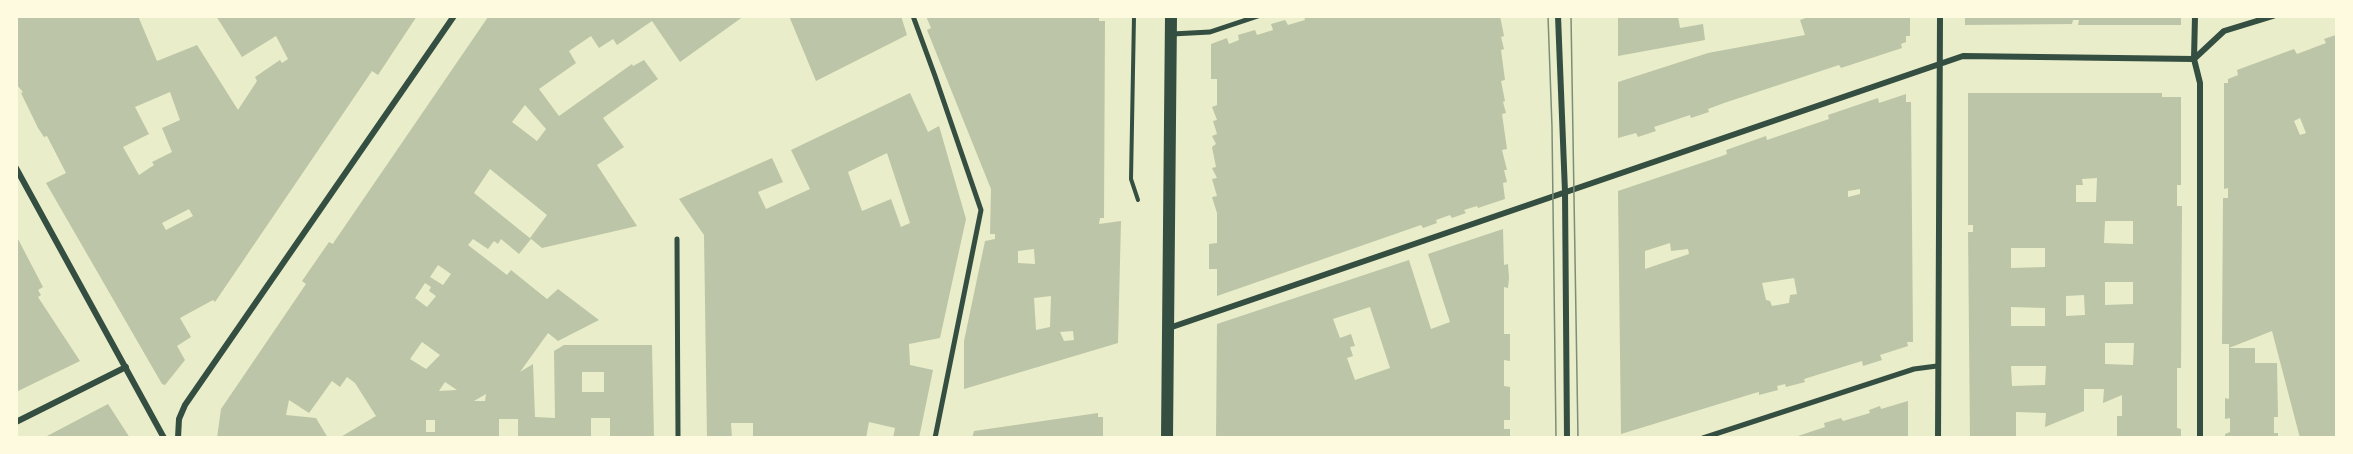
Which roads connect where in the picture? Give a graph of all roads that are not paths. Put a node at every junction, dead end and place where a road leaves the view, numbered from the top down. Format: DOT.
graph roads {
  1 [pos="454,16"];
  2 [pos="912,16"];
  3 [pos="1171,16"];
  4 [pos="1258,16"];
  5 [pos="1558,16"];
  6 [pos="1940,16"];
  7 [pos="2195,16"];
  8 [pos="2273,16"];
  9 [pos="1171,34"];
  10 [pos="2194,59"];
  11 [pos="1941,63"];
  12 [pos="16,168"];
  13 [pos="1565,192"];
  14 [pos="677,238"];
  15 [pos="1169,328"];
  16 [pos="1937,366"];
  17 [pos="126,367"];
  18 [pos="16,422"];
  19 [pos="164,438"];
  20 [pos="178,438"];
  21 [pos="678,438"];
  22 [pos="935,438"];
  23 [pos="1167,438"];
  24 [pos="1567,438"];
  25 [pos="1703,438"];
  26 [pos="1938,438"];
  27 [pos="2200,438"];
  1 -- 20 [label="street"];
  2 -- 22 [label="street"];
  3 -- 9 [label="main road"];
  4 -- 9 [label="street"];
  5 -- 13 [label="street"];
  6 -- 11 [label="street"];
  7 -- 10 [label="street"];
  8 -- 10 [label="street"];
  9 -- 15 [label="main road"];
  10 -- 11 [label="street"];
  10 -- 27 [label="street"];
  11 -- 13 [label="street"];
  11 -- 16 [label="street"];
  12 -- 17 [label="street"];
  13 -- 15 [label="street"];
  13 -- 24 [label="street"];
  14 -- 21 [label="street"];
  15 -- 23 [label="main road"];
  16 -- 25 [label="street"];
  16 -- 26 [label="street"];
  17 -- 18 [label="street"];
  17 -- 19 [label="street"];
}
